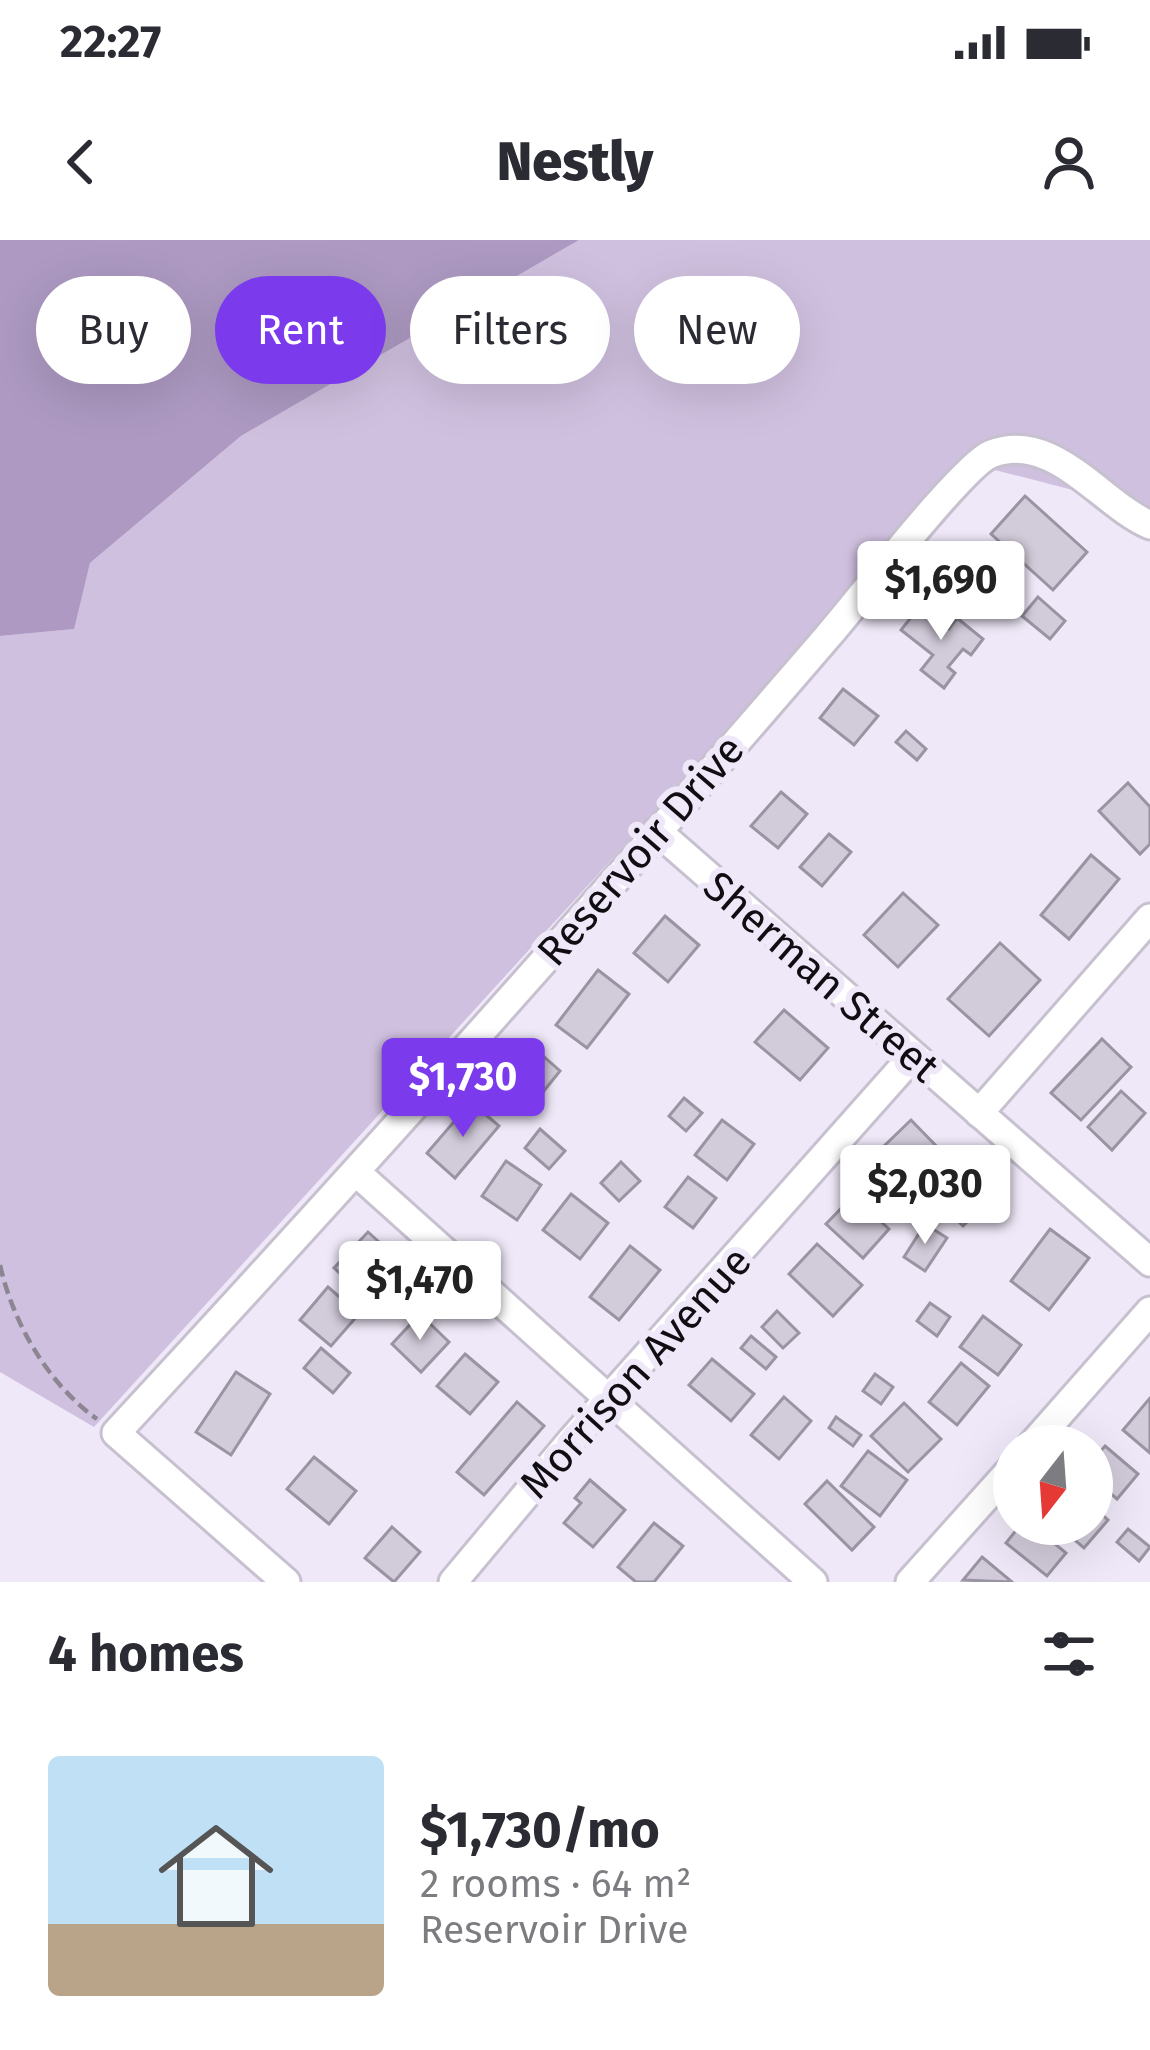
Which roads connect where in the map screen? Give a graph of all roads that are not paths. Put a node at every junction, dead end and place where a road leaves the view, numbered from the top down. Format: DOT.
graph roads {
  1 [pos="1150,525"];
  2 [pos="657,831"];
  3 [pos="1150,918"];
  4 [pos="913,1056"];
  5 [pos="979,1113"];
  6 [pos="357,1173"];
  7 [pos="1150,1262"];
  8 [pos="1150,1311"];
  9 [pos="608,1399"];
  10 [pos="1050,1425"];
  11 [pos="993,1489"];
  12 [pos="286,1582"];
  13 [pos="453,1582"];
  14 [pos="813,1582"];
  15 [pos="910,1582"];
  1 -- 2 [label="street, Reservoir Drive"];
  2 -- 4 [label="street, Sherman Street"];
  2 -- 6 [label="street, Reservoir Drive"];
  3 -- 5 [label="street"];
  4 -- 5 [label="street, Sherman Street"];
  4 -- 9 [label="street, Morrison Avenue"];
  5 -- 7 [label="street, Sherman Street"];
  6 -- 9 [label="street"];
  6 -- 12 [label="street, Reservoir Drive"];
  8 -- 10 [label="street"];
  9 -- 13 [label="street, Morrison Avenue"];
  9 -- 14 [label="street"];
  11 -- 15 [label="street"];
}
